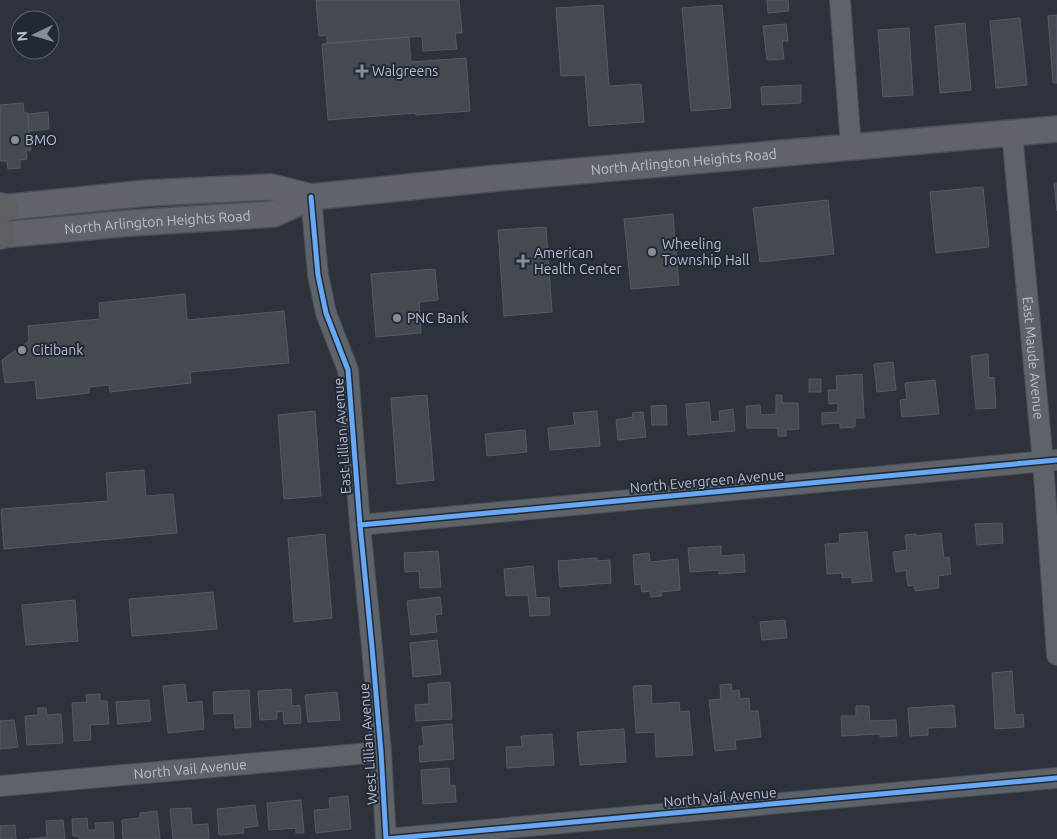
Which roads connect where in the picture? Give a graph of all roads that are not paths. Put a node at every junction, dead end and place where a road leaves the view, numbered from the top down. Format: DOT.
graph roads {
  1 [pos="840,0"];
  2 [pos="1057,129"];
  3 [pos="1012,133"];
  4 [pos="851,147"];
  5 [pos="312,198"];
  6 [pos="1,207"];
  7 [pos="0,235"];
  8 [pos="1050,461"];
  9 [pos="360,525"];
  10 [pos="372,647"];
  11 [pos="1057,655"];
  12 [pos="381,752"];
  13 [pos="1057,778"];
  14 [pos="0,786"];
  15 [pos="386,839"];
  1 -- 4 [label="street"];
  2 -- 3 [label="main road, North Arlington Heights Road"];
  3 -- 4 [label="main road, North Arlington Heights Road"];
  3 -- 8 [label="street, East Maude Avenue"];
  4 -- 5 [label="main road, North Arlington Heights Road"];
  5 -- 6 [label="main road, North Arlington Heights Road"];
  5 -- 7 [label="main road, North Arlington Heights Road"];
  5 -- 9 [label="street, East Lillian Avenue"];
  8 -- 9 [label="street, North Evergreen Avenue"];
  8 -- 11 [label="street, East Maude Avenue"];
  9 -- 10 [label="street, East Lillian Avenue"];
  10 -- 12 [label="street, West Lillian Avenue"];
  12 -- 14 [label="street, North Vail Avenue"];
  12 -- 15 [label="street, West Lillian Avenue"];
  13 -- 15 [label="street, North Vail Avenue"];
}
